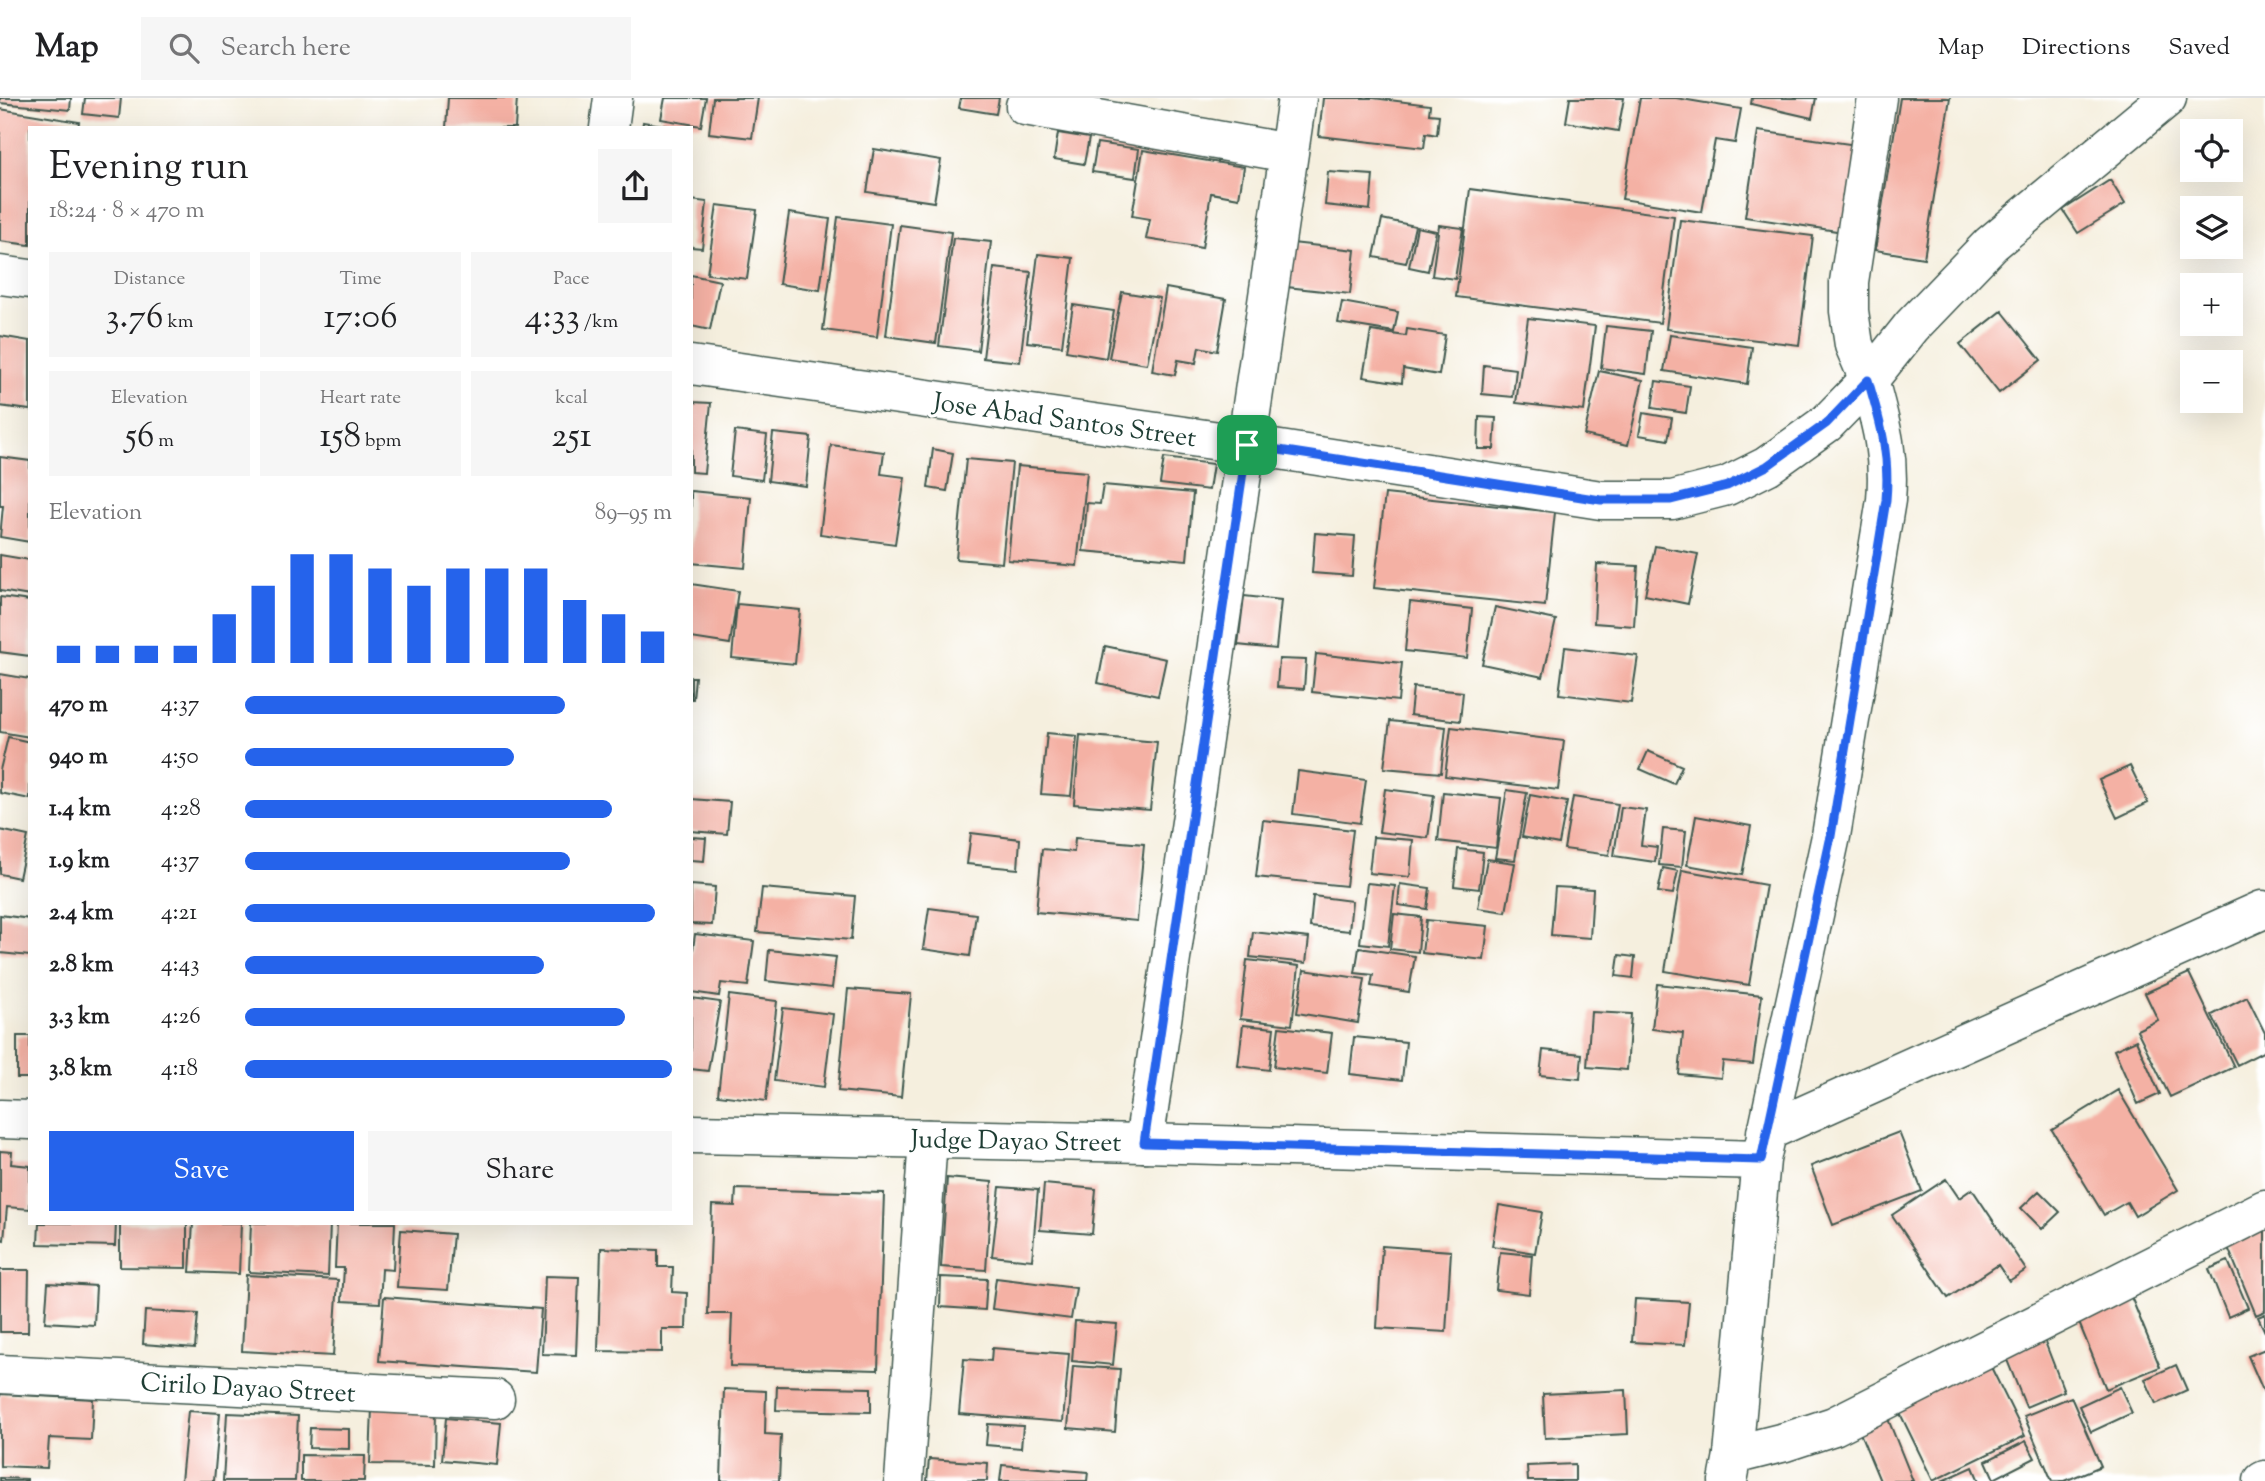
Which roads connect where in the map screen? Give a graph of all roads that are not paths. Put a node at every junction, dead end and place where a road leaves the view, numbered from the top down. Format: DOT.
graph roads {
  1 [pos="612,98"];
  2 [pos="1297,98"];
  3 [pos="1877,98"];
  4 [pos="2166,98"];
  5 [pos="1025,106"];
  6 [pos="609,126"];
  7 [pos="1289,153"];
  8 [pos="0,275"];
  9 [pos="28,279"];
  10 [pos="693,365"];
  11 [pos="1868,380"];
  12 [pos="1247,445"];
  13 [pos="2262,909"];
  14 [pos="0,1119"];
  15 [pos="28,1120"];
  16 [pos="693,1134"];
  17 [pos="928,1139"];
  18 [pos="1144,1143"];
  19 [pos="1764,1146"];
  20 [pos="2265,1209"];
  21 [pos="0,1374"];
  22 [pos="495,1399"];
  23 [pos="1730,1468"];
  24 [pos="904,1481"];
  1 -- 6 [label="street"];
  2 -- 7 [label="street"];
  3 -- 11 [label="street"];
  4 -- 11 [label="street, Jose Abad Santos Street"];
  5 -- 7 [label="street"];
  7 -- 12 [label="street"];
  8 -- 9 [label="street"];
  10 -- 12 [label="street, Jose Abad Santos Street"];
  11 -- 12 [label="street, Jose Abad Santos Street"];
  11 -- 19 [label="street"];
  12 -- 18 [label="street"];
  13 -- 19 [label="street"];
  14 -- 15 [label="street"];
  16 -- 17 [label="street, Judge Dayao Street"];
  17 -- 18 [label="street, Judge Dayao Street"];
  17 -- 24 [label="street"];
  18 -- 19 [label="street, Judge Dayao Street"];
  19 -- 23 [label="street"];
  20 -- 23 [label="street"];
  21 -- 22 [label="street, Cirilo Dayao Street"];
}
